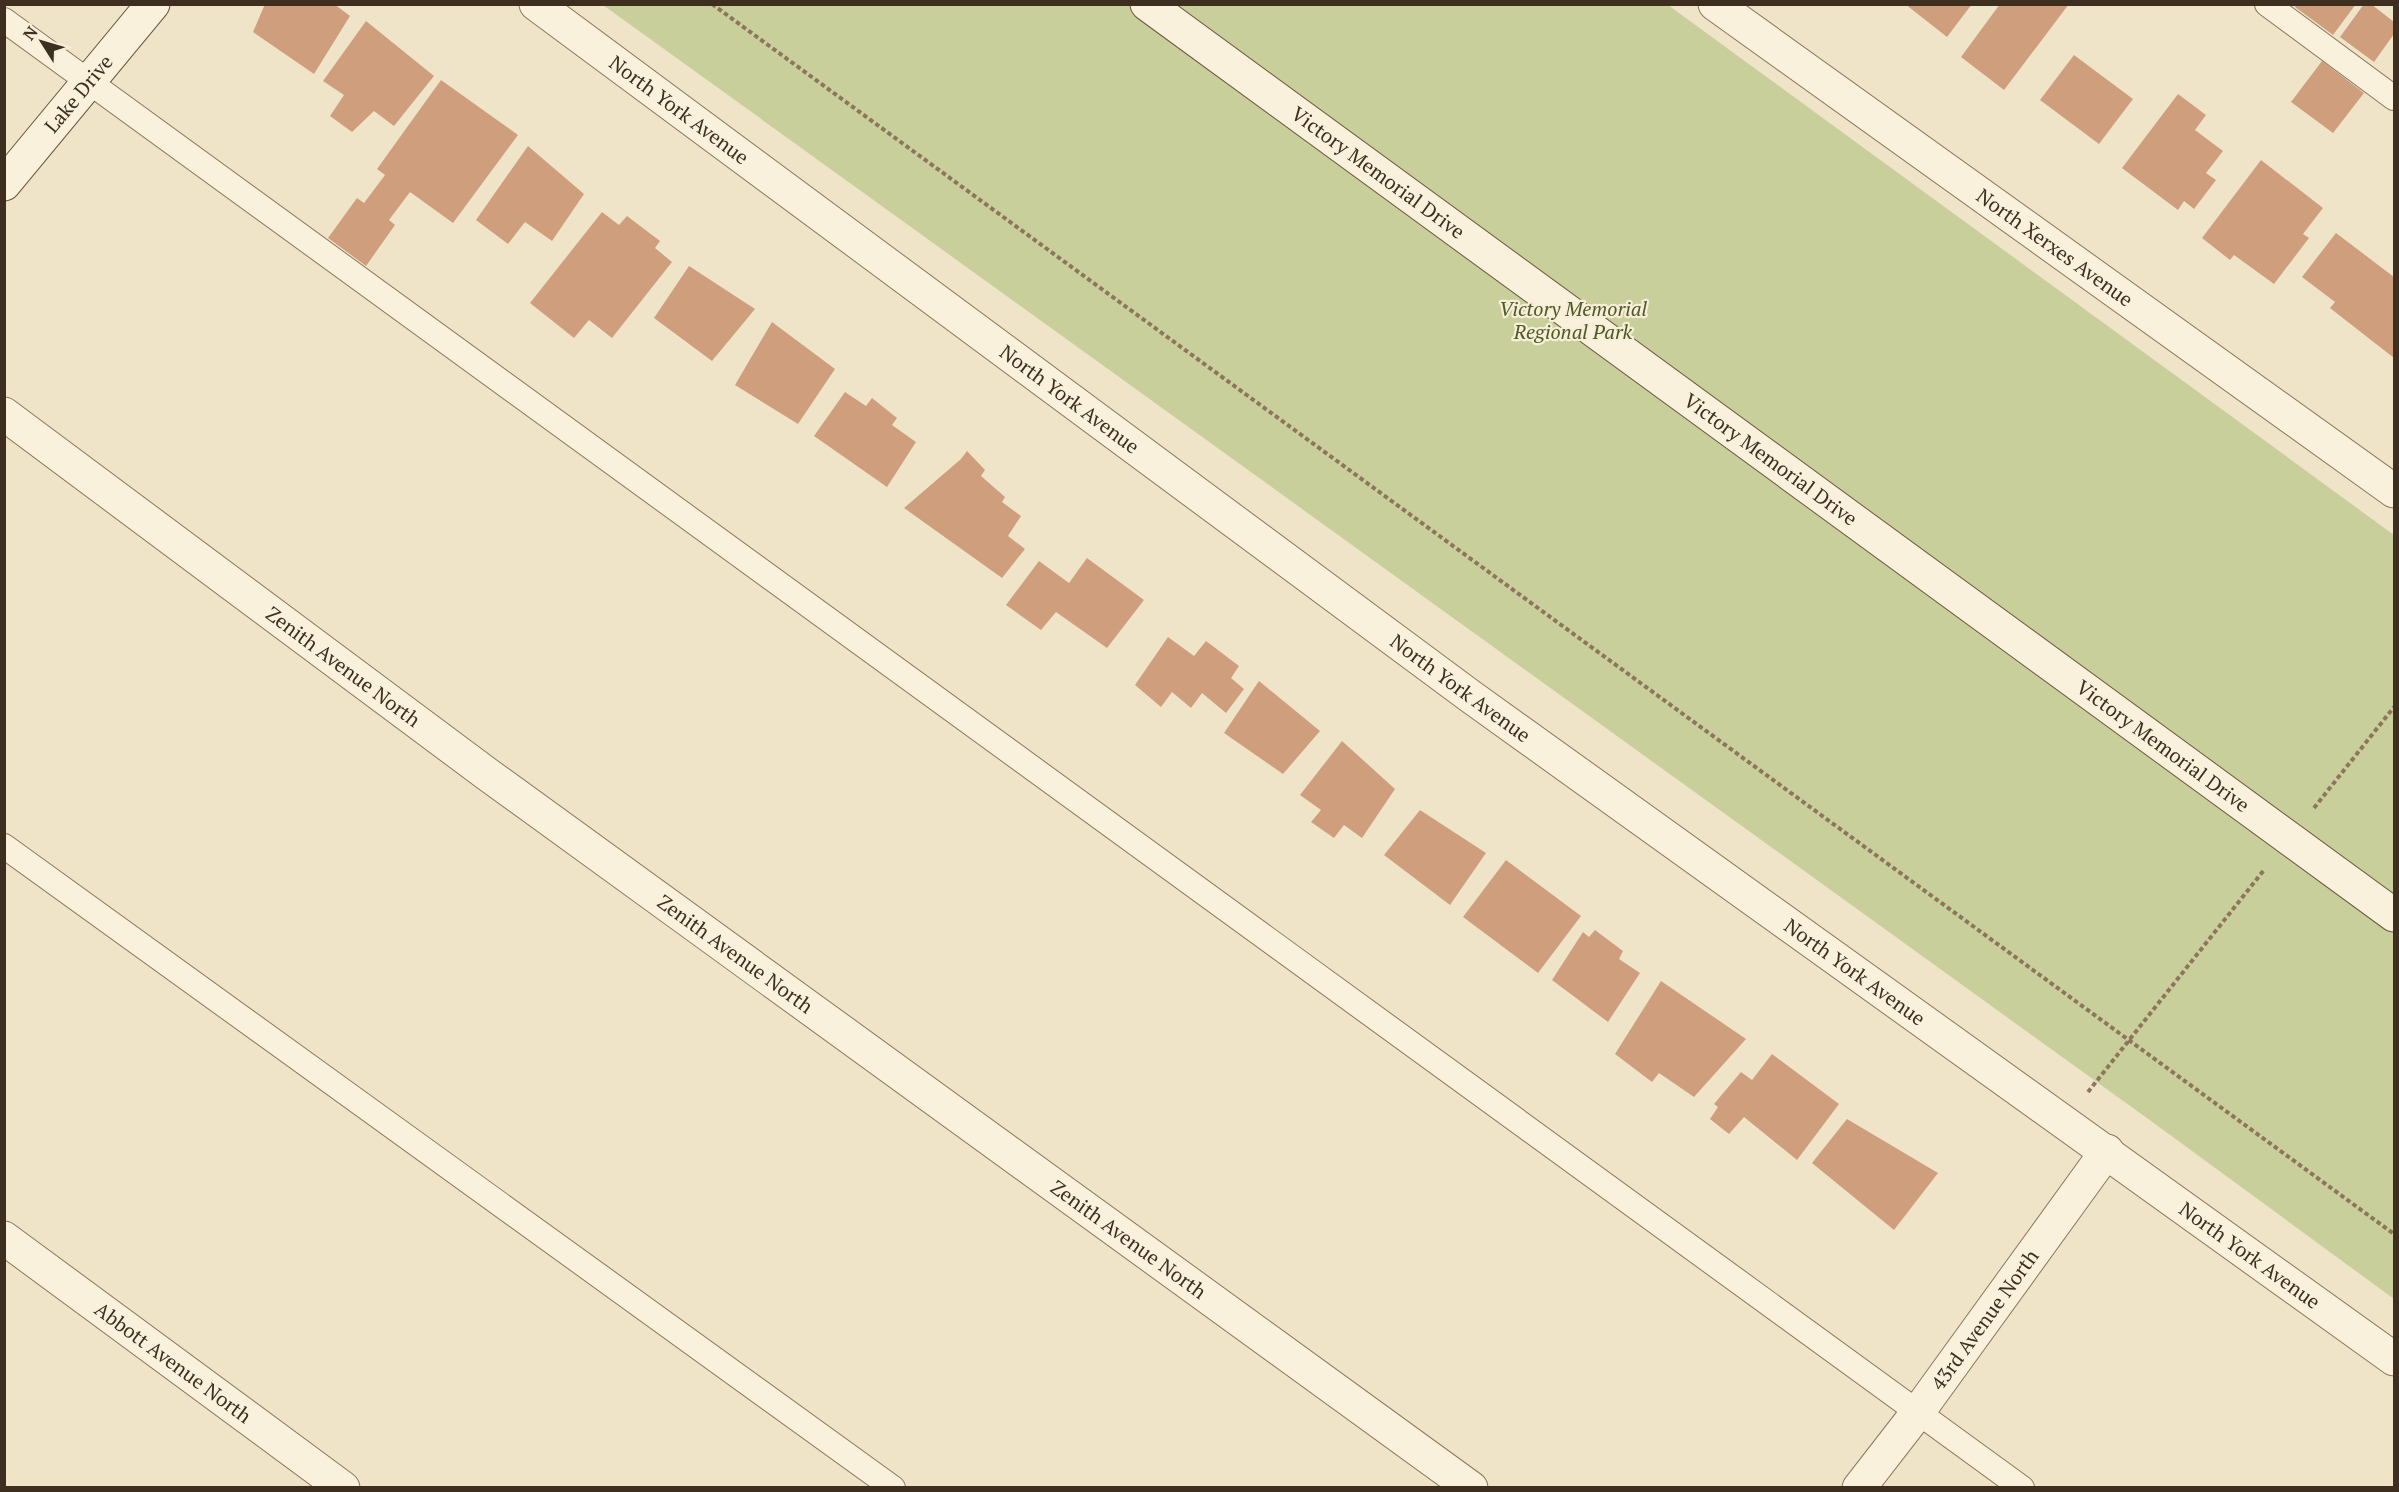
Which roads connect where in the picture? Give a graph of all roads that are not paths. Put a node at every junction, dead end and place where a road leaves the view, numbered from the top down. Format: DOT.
graph roads {
  1 [pos="153,4"];
  2 [pos="536,4"];
  3 [pos="1147,4"];
  4 [pos="1715,4"];
  5 [pos="2267,4"];
  6 [pos="4,20"];
  7 [pos="90,82"];
  8 [pos="2394,98"];
  9 [pos="4,184"];
  10 [pos="4,414"];
  11 [pos="2394,491"];
  12 [pos="4,846"];
  13 [pos="2394,915"];
  14 [pos="2107,1151"];
  15 [pos="4,1238"];
  16 [pos="2394,1359"];
  17 [pos="1918,1412"];
  18 [pos="343,1488"];
  19 [pos="893,1488"];
  20 [pos="1471,1488"];
  21 [pos="1859,1488"];
  22 [pos="2022,1488"];
  1 -- 7 [label="street, Lake Drive"];
  2 -- 14 [label="street, North York Avenue"];
  3 -- 13 [label="street, Victory Memorial Drive"];
  4 -- 11 [label="street, North Xerxes Avenue"];
  5 -- 8 [label="lane"];
  6 -- 7 [label="lane"];
  7 -- 9 [label="street, Lake Drive"];
  7 -- 17 [label="lane"];
  10 -- 20 [label="street, Zenith Avenue North"];
  12 -- 19 [label="lane"];
  14 -- 16 [label="street, North York Avenue"];
  14 -- 17 [label="street, 43rd Avenue North"];
  15 -- 18 [label="street, Abbott Avenue North"];
  17 -- 21 [label="street, 43rd Avenue North"];
  17 -- 22 [label="lane"];
}
